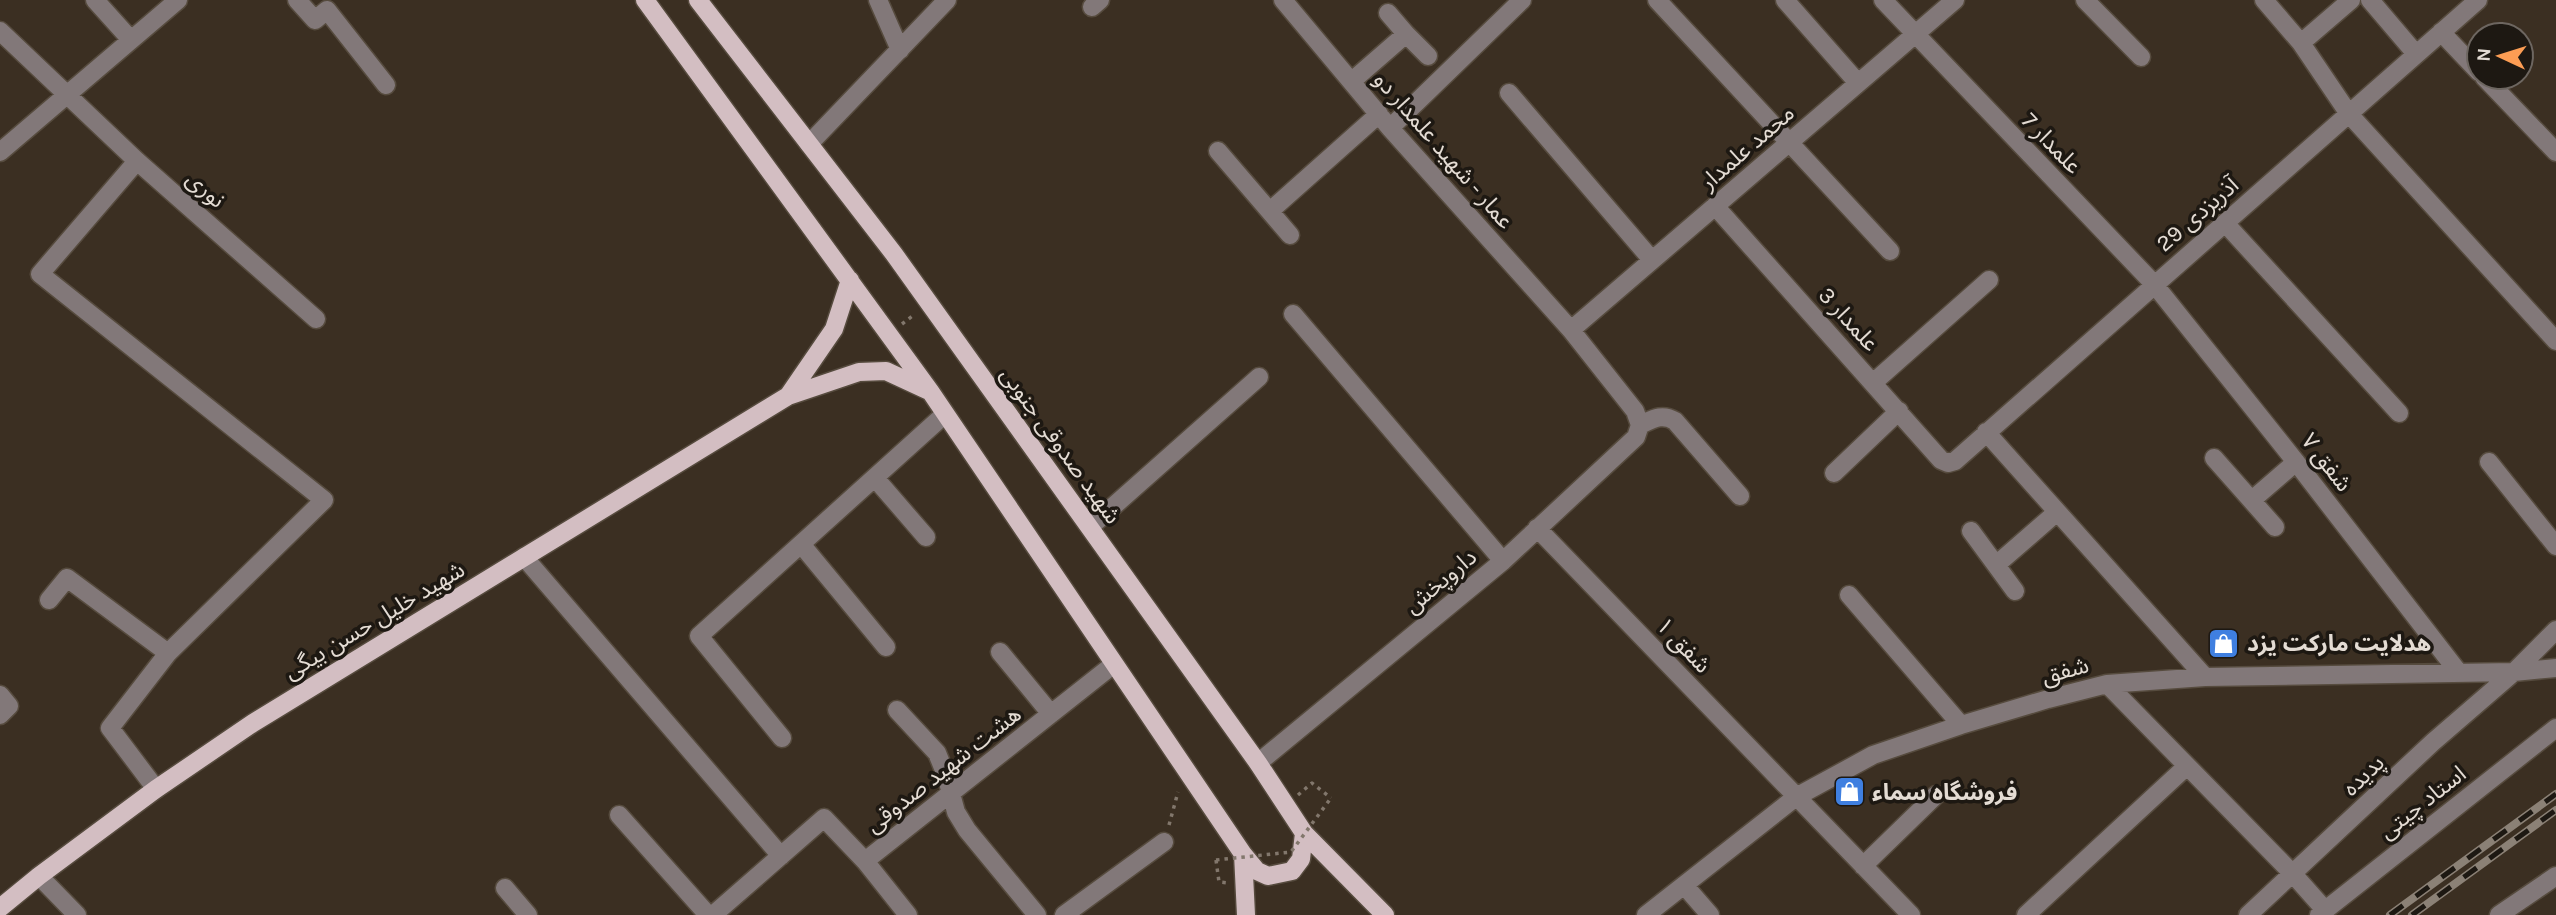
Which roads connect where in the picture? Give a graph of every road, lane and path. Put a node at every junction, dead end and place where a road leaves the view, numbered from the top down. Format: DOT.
graph roads {
  1 [pos="95,0"];
  2 [pos="178,0"];
  3 [pos="297,0"];
  4 [pos="645,0"];
  5 [pos="698,0"];
  6 [pos="878,0"];
  7 [pos="947,0"];
  8 [pos="1283,0"];
  9 [pos="1521,0"];
  10 [pos="1657,0"];
  11 [pos="1785,0"];
  12 [pos="1883,0"];
  13 [pos="1955,0"];
  14 [pos="2085,0"];
  15 [pos="2264,0"];
  16 [pos="2351,0"];
  17 [pos="2370,0"];
  18 [pos="2478,0"];
  19 [pos="1388,13"];
  20 [pos="0,31"];
  21 [pos="2441,32"];
  22 [pos="1406,34"];
  23 [pos="1915,34"];
  24 [pos="131,40"];
  25 [pos="2301,43"];
  26 [pos="900,50"];
  27 [pos="2416,54"];
  28 [pos="1428,56"];
  29 [pos="2141,57"];
  30 [pos="2465,57"];
  31 [pos="1352,81"];
  32 [pos="1858,83"];
  33 [pos="386,85"];
  34 [pos="2497,91"];
  35 [pos="1509,93"];
  36 [pos="65,95"];
  37 [pos="2348,114"];
  38 [pos="1384,121"];
  39 [pos="1789,143"];
  40 [pos="809,144"];
  41 [pos="1218,151"];
  42 [pos="0,152"];
  43 [pos="2556,152"];
  44 [pos="137,161"];
  45 [pos="1715,206"];
  46 [pos="1269,211"];
  47 [pos="2225,223"];
  48 [pos="1290,235"];
  49 [pos="1890,251"];
  50 [pos="1652,260"];
  51 [pos="850,280"];
  52 [pos="1989,280"];
  53 [pos="2154,284"];
  54 [pos="929,303"];
  55 [pos="1293,314"];
  56 [pos="316,319"];
  57 [pos="1571,330"];
  58 [pos="889,334"];
  59 [pos="2556,341"];
  60 [pos="1259,377"];
  61 [pos="1874,382"];
  62 [pos="930,391"];
  63 [pos="788,396"];
  64 [pos="1899,411"];
  65 [pos="2399,413"];
  66 [pos="946,414"];
  67 [pos="1640,425"];
  68 [pos="1986,432"];
  69 [pos="2214,458"];
  70 [pos="2489,461"];
  71 [pos="2296,462"];
  72 [pos="1948,463"];
  73 [pos="1834,472"];
  74 [pos="875,478"];
  75 [pos="1740,496"];
  76 [pos="2252,500"];
  77 [pos="2057,512"];
  78 [pos="1090,527"];
  79 [pos="2275,527"];
  80 [pos="1537,528"];
  81 [pos="1971,531"];
  82 [pos="926,537"];
  83 [pos="801,544"];
  84 [pos="2556,546"];
  85 [pos="524,557"];
  86 [pos="1503,561"];
  87 [pos="1996,565"];
  88 [pos="2015,592"];
  89 [pos="1849,595"];
  90 [pos="48,600"];
  91 [pos="2556,630"];
  92 [pos="886,647"];
  93 [pos="168,653"];
  94 [pos="1000,653"];
  95 [pos="1114,664"];
  96 [pos="2556,668"];
  97 [pos="2514,672"];
  98 [pos="2459,673"];
  99 [pos="2205,677"];
  100 [pos="2107,684"];
  101 [pos="0,695"];
  102 [pos="897,710"];
  103 [pos="1051,714"];
  104 [pos="0,715"];
  105 [pos="1961,725"];
  106 [pos="2556,728"];
  107 [pos="782,738"];
  108 [pos="1258,763"];
  109 [pos="2187,766"];
  110 [pos="1193,780"];
  111 [pos="1312,783"];
  112 [pos="156,789"];
  113 [pos="951,794"];
  114 [pos="1936,795"];
  115 [pos="1796,797"];
  116 [pos="618,815"];
  117 [pos="1304,833"];
  118 [pos="1164,842"];
  119 [pos="1243,854"];
  120 [pos="781,856"];
  121 [pos="865,861"];
  122 [pos="1863,866"];
  123 [pos="2292,874"];
  124 [pos="39,876"];
  125 [pos="2556,876"];
  126 [pos="1219,882"];
  127 [pos="1684,885"];
  128 [pos="505,888"];
  129 [pos="0,908"];
  130 [pos="2322,913"];
  131 [pos="77,915"];
  132 [pos="528,915"];
  133 [pos="711,915"];
  134 [pos="908,915"];
  135 [pos="1037,915"];
  136 [pos="1064,915"];
  137 [pos="1246,915"];
  138 [pos="1385,915"];
  139 [pos="1646,915"];
  140 [pos="1710,915"];
  141 [pos="1911,915"];
  142 [pos="2026,915"];
  143 [pos="2248,915"];
  144 [pos="2499,915"];
  1 -- 24 [label="street"];
  2 -- 24 [label="street"];
  3 -- 33 [label="street"];
  4 -- 51 [label="main road"];
  5 -- 40 [label="main road, شهید صدوقی جنوبی"];
  6 -- 26 [label="street"];
  7 -- 26 [label="street"];
  8 -- 31 [label="street, عمار - شهید علمدار دو"];
  9 -- 38 [label="street"];
  10 -- 39 [label="street"];
  11 -- 32 [label="street"];
  12 -- 23 [label="street, علمدار 7"];
  13 -- 23 [label="street, محمد علمدار"];
  14 -- 29 [label="street"];
  15 -- 25 [label="street"];
  16 -- 25 [label="street"];
  17 -- 27 [label="street"];
  18 -- 21 [label="street, آذریزدی 29"];
  19 -- 22 [label="street"];
  20 -- 36 [label="street, نوری"];
  21 -- 27 [label="street, آذریزدی 29"];
  21 -- 30 [label="street"];
  22 -- 28 [label="street"];
  22 -- 31 [label="street"];
  23 -- 32 [label="street, محمد علمدار"];
  23 -- 53 [label="street, علمدار 7"];
  24 -- 36 [label="street"];
  25 -- 37 [label="street"];
  26 -- 40 [label="street"];
  27 -- 37 [label="street, آذریزدی 29"];
  31 -- 38 [label="street, عمار - شهید علمدار دو"];
  32 -- 39 [label="street, محمد علمدار"];
  34 -- 43 [label="street"];
  35 -- 50 [label="street"];
  36 -- 42 [label="street"];
  36 -- 44 [label="street, نوری"];
  37 -- 47 [label="street, آذریزدی 29"];
  37 -- 59 [label="street"];
  38 -- 46 [label="street"];
  38 -- 57 [label="street, عمار - شهید علمدار دو"];
  39 -- 45 [label="street, محمد علمدار"];
  39 -- 49 [label="street"];
  40 -- 54 [label="main road, شهید صدوقی جنوبی"];
  41 -- 46 [label="street"];
  44 -- 56 [label="street, نوری"];
  44 -- 93 [label="street"];
  45 -- 50 [label="street, محمد علمدار"];
  45 -- 61 [label="street, علمدار 3"];
  46 -- 48 [label="street"];
  47 -- 53 [label="street, آذریزدی 29"];
  47 -- 65 [label="street"];
  50 -- 57 [label="street, محمد علمدار"];
  51 -- 58 [label="main road"];
  51 -- 63 [label="main road"];
  52 -- 61 [label="street"];
  53 -- 68 [label="street, آذریزدی 29"];
  53 -- 71 [label="street, شفق ۷"];
  54 -- 58 [label="path"];
  54 -- 78 [label="main road, شهید صدوقی جنوبی"];
  55 -- 86 [label="street"];
  57 -- 67 [label="street, عمار - شهید علمدار دو"];
  58 -- 62 [label="main road"];
  60 -- 78 [label="street"];
  61 -- 64 [label="street, علمدار 3"];
  62 -- 63 [label="main road"];
  62 -- 66 [label="main road"];
  63 -- 85 [label="main road, شهید خلیل حسن بیگی"];
  64 -- 72 [label="street, علمدار 3"];
  64 -- 73 [label="street"];
  66 -- 74 [label="street"];
  66 -- 95 [label="main road"];
  67 -- 75 [label="street"];
  67 -- 80 [label="street, داروپخش"];
  68 -- 72 [label="street, آذریزدی 29"];
  68 -- 77 [label="street"];
  69 -- 76 [label="street"];
  70 -- 84 [label="street"];
  71 -- 76 [label="street"];
  71 -- 98 [label="street, شفق ۷"];
  74 -- 82 [label="street"];
  74 -- 83 [label="street"];
  76 -- 79 [label="street"];
  77 -- 87 [label="street"];
  77 -- 99 [label="street"];
  78 -- 108 [label="main road, شهید صدوقی جنوبی"];
  80 -- 86 [label="street, داروپخش"];
  80 -- 115 [label="street, شفق ۱"];
  81 -- 87 [label="street"];
  83 -- 92 [label="street"];
  83 -- 107 [label="street"];
  85 -- 112 [label="main road, شهید خلیل حسن بیگی"];
  85 -- 120 [label="street"];
  86 -- 108 [label="street, داروپخش"];
  87 -- 88 [label="street"];
  89 -- 105 [label="street"];
  90 -- 93 [label="street"];
  91 -- 97 [label="street, پدیده"];
  93 -- 112 [label="street"];
  94 -- 103 [label="street"];
  95 -- 103 [label="street, هشت شهید صدوقی"];
  95 -- 110 [label="main road"];
  96 -- 97 [label="street, شفق"];
  97 -- 98 [label="street, شفق"];
  97 -- 123 [label="street, پدیده"];
  98 -- 99 [label="street, شفق"];
  99 -- 100 [label="street, شفق"];
  100 -- 105 [label="street, شفق"];
  100 -- 109 [label="street"];
  101 -- 104 [label="street"];
  102 -- 113 [label="street"];
  103 -- 113 [label="street, هشت شهید صدوقی"];
  105 -- 115 [label="street, شفق"];
  106 -- 130 [label="street, استاد چیتی"];
  108 -- 117 [label="main road, شهید صدوقی جنوبی"];
  109 -- 123 [label="street"];
  109 -- 142 [label="street"];
  110 -- 118 [label="path"];
  110 -- 119 [label="main road"];
  111 -- 126 [label="path, bridge"];
  112 -- 124 [label="main road, شهید خلیل حسن بیگی"];
  113 -- 121 [label="street, هشت شهید صدوقی"];
  113 -- 135 [label="street"];
  114 -- 122 [label="street"];
  115 -- 122 [label="street, شفق ۱"];
  115 -- 127 [label="street, شفق"];
  116 -- 133 [label="street"];
  117 -- 119 [label="main road"];
  117 -- 138 [label="main road, شهید صدوقی جنوبی"];
  118 -- 136 [label="street"];
  119 -- 137 [label="main road"];
  120 -- 121 [label="street, هشت شهید صدوقی"];
  120 -- 133 [label="street, هشت شهید صدوقی"];
  121 -- 134 [label="street"];
  122 -- 141 [label="street, شفق ۱"];
  123 -- 130 [label="street"];
  123 -- 143 [label="street, پدیده"];
  124 -- 129 [label="main road, شهید خلیل حسن بیگی"];
  124 -- 131 [label="street"];
  125 -- 144 [label="street"];
  127 -- 139 [label="street, شفق"];
  127 -- 140 [label="street"];
  128 -- 132 [label="street"];
}
